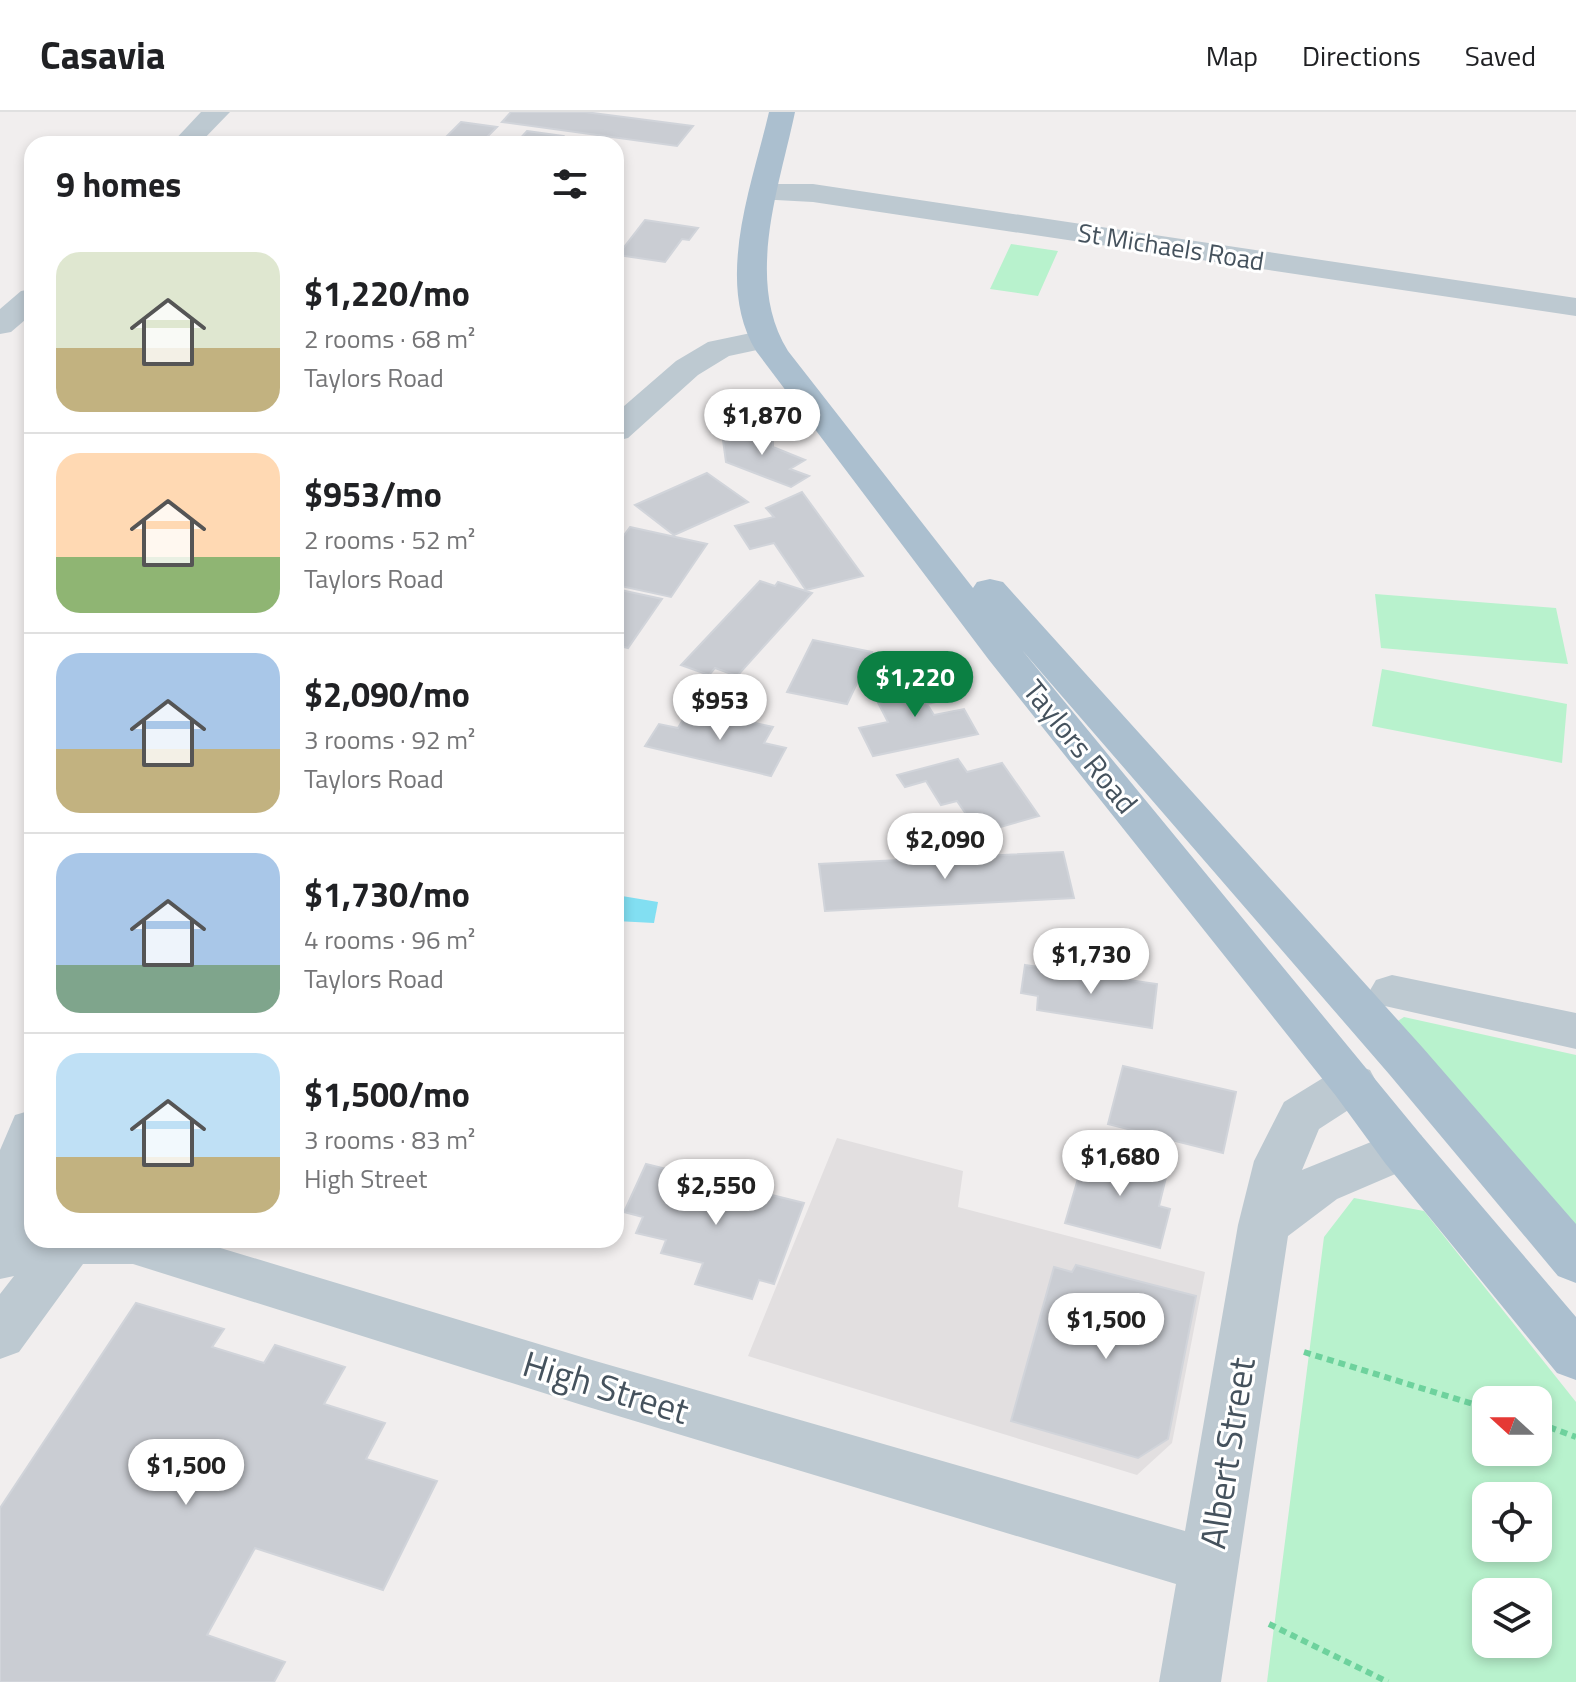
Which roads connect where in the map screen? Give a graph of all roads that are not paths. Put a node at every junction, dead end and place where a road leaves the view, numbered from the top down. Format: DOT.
graph roads {
  1 [pos="217,112"];
  2 [pos="782,112"];
  3 [pos="803,112"];
  4 [pos="191,136"];
  5 [pos="776,193"];
  6 [pos="24,305"];
  7 [pos="1576,307"];
  8 [pos="0,325"];
  9 [pos="765,339"];
  10 [pos="624,424"];
  11 [pos="1392,992"];
  12 [pos="1576,1031"];
  13 [pos="1406,1061"];
  14 [pos="1353,1083"];
  15 [pos="1461,1127"];
  16 [pos="1403,1149"];
  17 [pos="24,1152"];
  18 [pos="24,1222"];
  19 [pos="1264,1225"];
  20 [pos="59,1248"];
  21 [pos="149,1248"];
  22 [pos="29,1250"];
  23 [pos="1576,1261"];
  24 [pos="0,1336"];
  25 [pos="1576,1356"];
  26 [pos="1209,1566"];
  27 [pos="1190,1682"];
  1 -- 4 [label="street"];
  2 -- 5 [label="main road"];
  3 -- 5 [label="main road"];
  5 -- 7 [label="street, St Michaels Road"];
  5 -- 9 [label="main road, Taylors Road"];
  5 -- 13 [label="main road, Taylors Road"];
  6 -- 8 [label="street"];
  9 -- 10 [label="street"];
  9 -- 14 [label="main road, Taylors Road"];
  11 -- 12 [label="street"];
  13 -- 14 [label="main road"];
  13 -- 15 [label="main road, Taylors Road"];
  14 -- 16 [label="main road, Taylors Road"];
  14 -- 19 [label="street, Albert Street"];
  15 -- 16 [label="main road"];
  15 -- 23 [label="main road, Taylors Road"];
  16 -- 19 [label="street"];
  16 -- 25 [label="main road, Taylors Road"];
  17 -- 18 [label="street"];
  19 -- 26 [label="street, Albert Street"];
  20 -- 22 [label="street, High Street"];
  21 -- 26 [label="street, High Street"];
  22 -- 24 [label="street"];
  26 -- 27 [label="street, Albert Street"];
}
